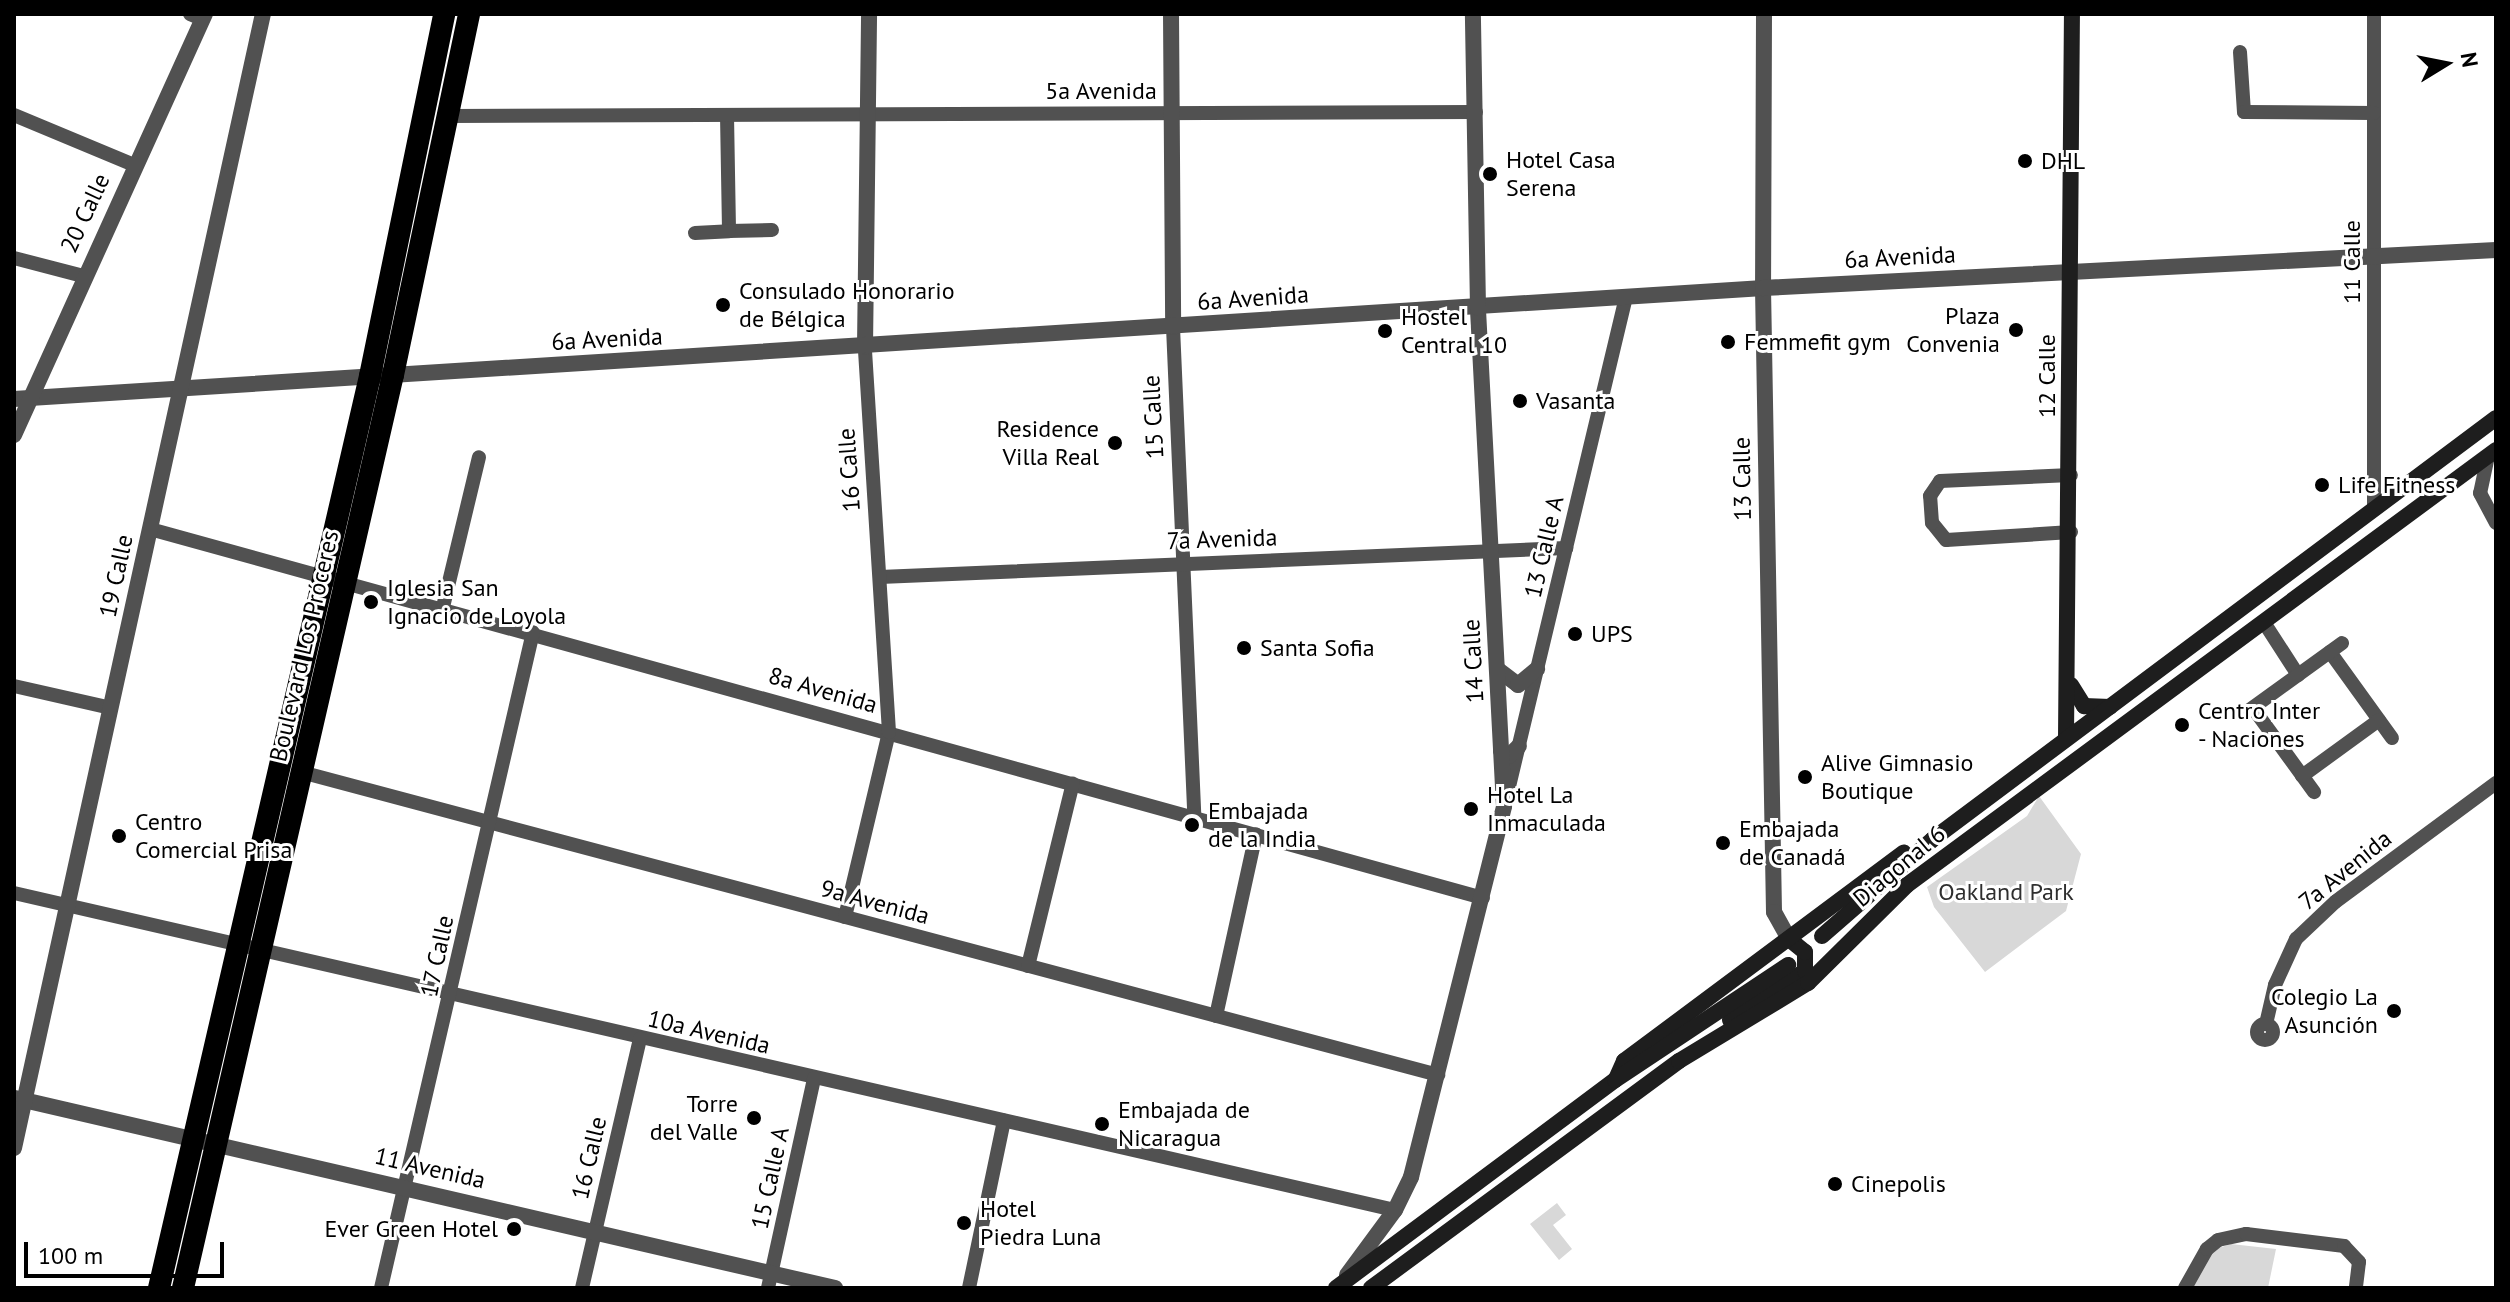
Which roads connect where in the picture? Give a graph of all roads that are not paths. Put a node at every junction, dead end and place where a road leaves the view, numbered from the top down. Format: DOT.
graph roads {
  1 [pos="263,14"];
  2 [pos="444,14"];
  3 [pos="469,14"];
  4 [pos="869,14"];
  5 [pos="1171,14"];
  6 [pos="1473,14"];
  7 [pos="1764,14"];
  8 [pos="2072,14"];
  9 [pos="2374,14"];
  10 [pos="199,16"];
  11 [pos="2240,52"];
  12 [pos="1476,112"];
  13 [pos="1171,113"];
  14 [pos="2374,113"];
  15 [pos="868,114"];
  16 [pos="14,115"];
  17 [pos="727,115"];
  18 [pos="449,116"];
  19 [pos="134,165"];
  20 [pos="772,230"];
  21 [pos="729,231"];
  22 [pos="695,233"];
  23 [pos="2496,250"];
  24 [pos="2374,256"];
  25 [pos="14,258"];
  26 [pos="2071,272"];
  27 [pos="83,276"];
  28 [pos="1763,288"];
  29 [pos="1626,297"];
  30 [pos="1478,308"];
  31 [pos="1173,327"];
  32 [pos="865,347"];
  33 [pos="393,375"];
  34 [pos="370,376"];
  35 [pos="181,388"];
  36 [pos="20,399"];
  37 [pos="2496,418"];
  38 [pos="14,435"];
  39 [pos="2492,453"];
  40 [pos="479,457"];
  41 [pos="2071,475"];
  42 [pos="2374,509"];
  43 [pos="2496,523"];
  44 [pos="150,529"];
  45 [pos="2071,532"];
  46 [pos="1566,548"];
  47 [pos="1491,552"];
  48 [pos="1184,562"];
  49 [pos="335,577"];
  50 [pos="880,577"];
  51 [pos="443,607"];
  52 [pos="2265,624"];
  53 [pos="533,632"];
  54 [pos="1497,669"];
  55 [pos="1537,669"];
  56 [pos="2298,675"];
  57 [pos="2069,679"];
  58 [pos="14,686"];
  59 [pos="2155,703"];
  60 [pos="2112,707"];
  61 [pos="111,708"];
  62 [pos="2379,720"];
  63 [pos="889,732"];
  64 [pos="2392,738"];
  65 [pos="2066,739"];
  66 [pos="1519,746"];
  67 [pos="1501,751"];
  68 [pos="301,772"];
  69 [pos="2302,776"];
  70 [pos="1073,783"];
  71 [pos="2496,783"];
  72 [pos="2314,792"];
  73 [pos="1504,806"];
  74 [pos="1194,817"];
  75 [pos="488,822"];
  76 [pos="1256,834"];
  77 [pos="1933,839"];
  78 [pos="14,893"];
  79 [pos="1483,898"];
  80 [pos="68,905"];
  81 [pos="1774,912"];
  82 [pos="845,917"];
  83 [pos="1806,925"];
  84 [pos="1822,936"];
  85 [pos="1789,939"];
  86 [pos="251,946"];
  87 [pos="1788,965"];
  88 [pos="1028,966"];
  89 [pos="451,996"];
  90 [pos="1216,1016"];
  91 [pos="2266,1024"];
  92 [pos="640,1039"];
  93 [pos="1700,1047"];
  94 [pos="1438,1075"];
  95 [pos="814,1078"];
  96 [pos="1615,1080"];
  97 [pos="19,1099"];
  98 [pos="1004,1121"];
  99 [pos="205,1142"];
  100 [pos="14,1148"];
  101 [pos="404,1186"];
  102 [pos="1395,1210"];
  103 [pos="597,1231"];
  104 [pos="1347,1275"];
  105 [pos="770,1280"];
  106 [pos="159,1288"];
  107 [pos="183,1288"];
  108 [pos="381,1288"];
  109 [pos="582,1288"];
  110 [pos="835,1288"];
  111 [pos="969,1288"];
  112 [pos="1336,1288"];
  113 [pos="1371,1288"];
  114 [pos="2185,1288"];
  115 [pos="2356,1288"];
  1 -- 35 [label="street, 19 Calle"];
  2 -- 34 [label="highway, Boulevard Los Próceres"];
  3 -- 18 [label="highway, Boulevard Los Próceres"];
  4 -- 15 [label="street, 16 Calle"];
  5 -- 13 [label="street, 15 Calle"];
  6 -- 12 [label="street, 14 Calle"];
  7 -- 28 [label="street, 13 Calle"];
  8 -- 26 [label="main road, 12 Calle"];
  9 -- 14 [label="street, 11 Calle"];
  10 -- 19 [label="street, 20 Calle"];
  11 -- 14 [label="street"];
  12 -- 13 [label="street, 5a Avenida"];
  12 -- 30 [label="street, 14 Calle"];
  13 -- 15 [label="street, 5a Avenida"];
  13 -- 31 [label="street, 15 Calle"];
  14 -- 24 [label="street, 11 Calle"];
  15 -- 17 [label="street, 5a Avenida"];
  15 -- 32 [label="street, 16 Calle"];
  16 -- 19 [label="street"];
  17 -- 18 [label="street, 5a Avenida"];
  17 -- 21 [label="street"];
  18 -- 33 [label="highway, Boulevard Los Próceres"];
  19 -- 27 [label="street, 20 Calle"];
  20 -- 21 [label="street"];
  21 -- 22 [label="street"];
  23 -- 24 [label="street, 6a Avenida"];
  24 -- 26 [label="street, 6a Avenida"];
  24 -- 42 [label="street, 11 Calle"];
  25 -- 27 [label="street"];
  26 -- 28 [label="street, 6a Avenida"];
  26 -- 41 [label="main road, 12 Calle"];
  27 -- 36 [label="street, 20 Calle"];
  28 -- 29 [label="street, 6a Avenida"];
  28 -- 81 [label="street, 13 Calle"];
  29 -- 30 [label="street, 6a Avenida"];
  29 -- 46 [label="street, 13 Calle A"];
  30 -- 31 [label="street, 6a Avenida"];
  30 -- 47 [label="street, 14 Calle"];
  31 -- 32 [label="street, 6a Avenida"];
  31 -- 48 [label="street, 15 Calle"];
  32 -- 33 [label="street, 6a Avenida"];
  32 -- 50 [label="street, 16 Calle"];
  33 -- 34 [label="street, 6a Avenida"];
  33 -- 49 [label="highway, Boulevard Los Próceres"];
  34 -- 35 [label="street, 6a Avenida"];
  34 -- 49 [label="highway, Boulevard Los Próceres"];
  35 -- 36 [label="street, 6a Avenida"];
  35 -- 44 [label="street, 19 Calle"];
  36 -- 38 [label="street, 20 Calle"];
  37 -- 42 [label="main road, Diagonal 6"];
  39 -- 43 [label="street"];
  39 -- 52 [label="main road, Diagonal 6"];
  40 -- 51 [label="street"];
  41 -- 45 [label="main road, 12 Calle"];
  41 -- 45 [label="street"];
  42 -- 60 [label="main road, Diagonal 6"];
  44 -- 49 [label="street, 8a Avenida"];
  44 -- 61 [label="street, 19 Calle"];
  45 -- 57 [label="main road, 12 Calle"];
  46 -- 47 [label="street, 7a Avenida"];
  46 -- 55 [label="street, 13 Calle A"];
  47 -- 48 [label="street, 7a Avenida"];
  47 -- 54 [label="street, 14 Calle"];
  48 -- 50 [label="street, 7a Avenida"];
  48 -- 74 [label="street, 15 Calle"];
  49 -- 51 [label="street, 8a Avenida"];
  49 -- 68 [label="highway, Boulevard Los Próceres"];
  49 -- 86 [label="highway, Boulevard Los Próceres"];
  50 -- 63 [label="street, 16 Calle"];
  51 -- 53 [label="street, 8a Avenida"];
  52 -- 56 [label="street"];
  52 -- 59 [label="main road, Diagonal 6"];
  53 -- 63 [label="street, 8a Avenida"];
  53 -- 75 [label="street, 17 Calle"];
  54 -- 55 [label="street"];
  54 -- 67 [label="street, 14 Calle"];
  55 -- 66 [label="street, 13 Calle A"];
  56 -- 62 [label="street"];
  56 -- 69 [label="street"];
  57 -- 60 [label="main road"];
  57 -- 65 [label="main road, 12 Calle"];
  58 -- 61 [label="street"];
  59 -- 60 [label="main road"];
  59 -- 93 [label="main road, Diagonal 6"];
  60 -- 65 [label="main road, Diagonal 6"];
  61 -- 80 [label="street, 19 Calle"];
  62 -- 64 [label="street"];
  62 -- 69 [label="street"];
  63 -- 70 [label="street, 8a Avenida"];
  63 -- 82 [label="street, 16 Calle"];
  65 -- 77 [label="main road, Diagonal 6"];
  66 -- 67 [label="street"];
  66 -- 73 [label="street, 13 Calle A"];
  67 -- 73 [label="street, 14 Calle"];
  68 -- 75 [label="street, 9a Avenida"];
  68 -- 86 [label="highway, Boulevard Los Próceres"];
  69 -- 72 [label="street"];
  70 -- 74 [label="street, 8a Avenida"];
  70 -- 88 [label="street"];
  71 -- 91 [label="street, 7a Avenida"];
  73 -- 79 [label="street, 14 Calle"];
  74 -- 76 [label="street, 8a Avenida"];
  75 -- 82 [label="street, 9a Avenida"];
  75 -- 89 [label="street, 17 Calle"];
  76 -- 79 [label="street, 8a Avenida"];
  76 -- 90 [label="street"];
  77 -- 83 [label="main road"];
  77 -- 84 [label="main road, Diagonal 6"];
  78 -- 80 [label="street, 10a Avenida"];
  79 -- 94 [label="street, 14 Calle"];
  80 -- 86 [label="street, 10a Avenida"];
  80 -- 97 [label="street, 19 Calle"];
  81 -- 83 [label="street"];
  81 -- 85 [label="street, 13 Calle"];
  82 -- 88 [label="street, 9a Avenida"];
  83 -- 85 [label="main road"];
  85 -- 93 [label="main road"];
  85 -- 96 [label="main road"];
  86 -- 89 [label="street, 10a Avenida"];
  86 -- 99 [label="highway, Boulevard Los Próceres"];
  87 -- 96 [label="main road"];
  88 -- 90 [label="street, 9a Avenida"];
  89 -- 92 [label="street, 10a Avenida"];
  89 -- 101 [label="street, 17 Calle"];
  90 -- 94 [label="street, 9a Avenida"];
  92 -- 95 [label="street, 10a Avenida"];
  92 -- 103 [label="street, 16 Calle"];
  93 -- 113 [label="main road, Diagonal 6"];
  94 -- 102 [label="street, 14 Calle"];
  95 -- 98 [label="street, 10a Avenida"];
  95 -- 105 [label="street, 15 Calle A"];
  96 -- 104 [label="main road"];
  97 -- 99 [label="street, 11 Avenida"];
  97 -- 100 [label="street, 19 Calle"];
  98 -- 102 [label="street, 10a Avenida"];
  98 -- 111 [label="street"];
  99 -- 101 [label="street, 11 Avenida"];
  99 -- 106 [label="highway, Boulevard Los Próceres"];
  99 -- 107 [label="highway, Boulevard Los Próceres"];
  101 -- 103 [label="street, 11 Avenida"];
  101 -- 108 [label="street, 17 Calle"];
  102 -- 104 [label="street, 14 Calle"];
  103 -- 105 [label="street, 11 Avenida"];
  103 -- 109 [label="street, 16 Calle"];
  104 -- 112 [label="main road"];
  105 -- 110 [label="street, 11 Avenida"];
  114 -- 115 [label="street"];
}
